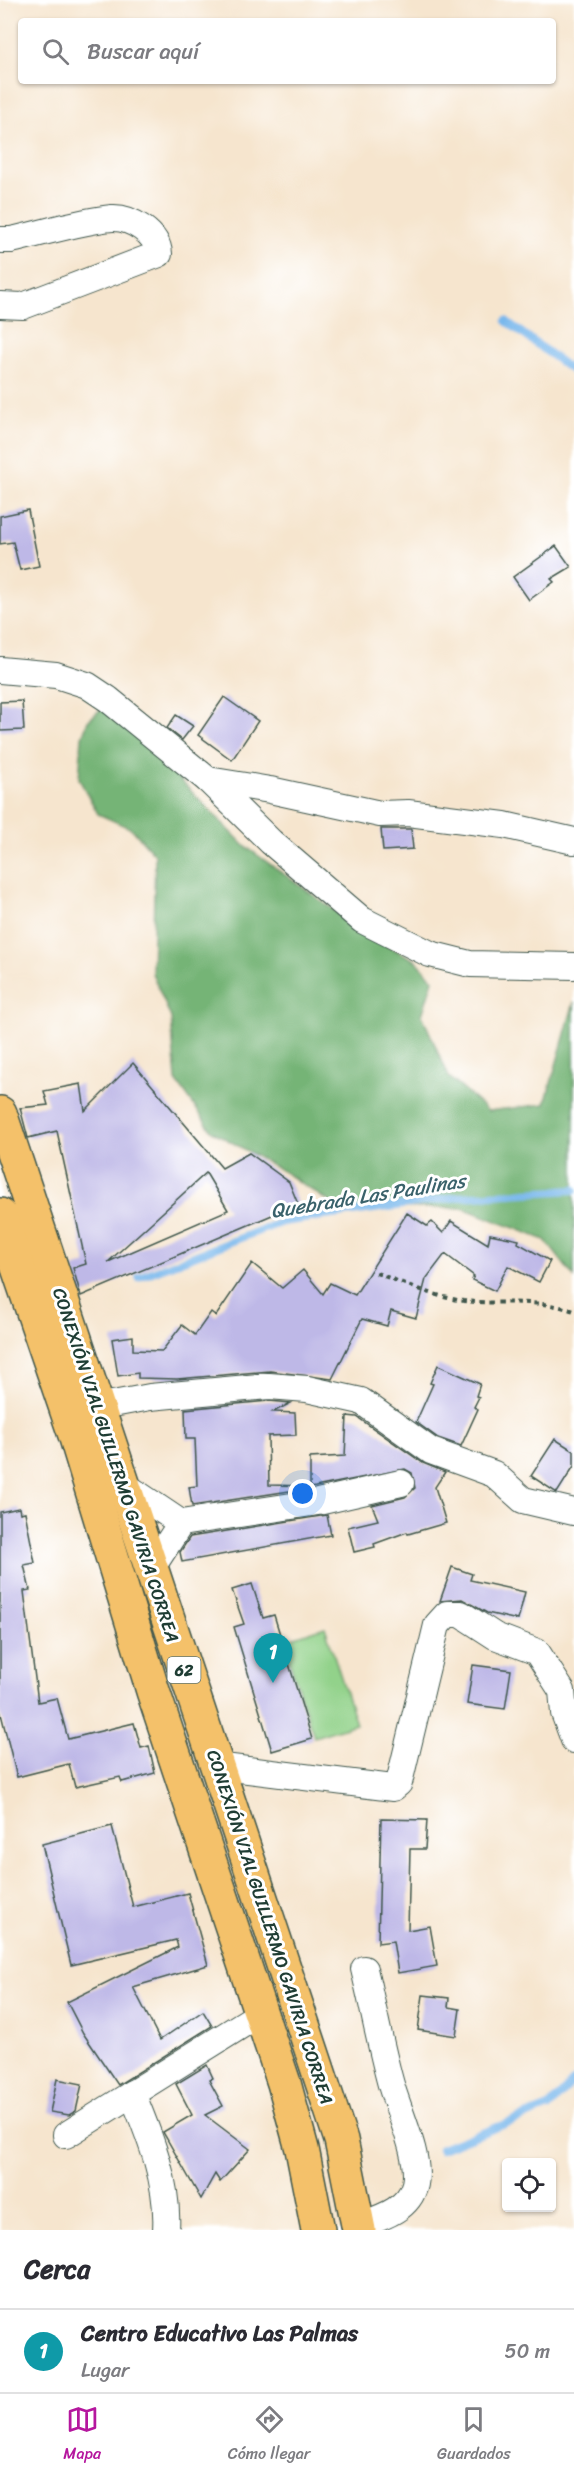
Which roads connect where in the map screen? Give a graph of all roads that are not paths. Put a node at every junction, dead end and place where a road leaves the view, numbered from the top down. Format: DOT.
graph roads {
  1 [pos="0,240"];
  2 [pos="0,305"];
  3 [pos="0,670"];
  4 [pos="208,780"];
  5 [pos="574,841"];
  6 [pos="574,966"];
  7 [pos="0,1113"];
  8 [pos="0,1215"];
  9 [pos="97,1407"];
  10 [pos="401,1483"];
  11 [pos="123,1484"];
  12 [pos="574,1512"];
  13 [pos="181,1523"];
  14 [pos="151,1569"];
  15 [pos="574,1740"];
  16 [pos="216,1766"];
  17 [pos="364,1969"];
  18 [pos="261,2013"];
  19 [pos="132,2093"];
  20 [pos="66,2135"];
  21 [pos="359,2228"];
  22 [pos="166,2230"];
  23 [pos="318,2230"];
  1 -- 2 [label="street"];
  3 -- 4 [label="street"];
  4 -- 5 [label="street"];
  4 -- 6 [label="street"];
  7 -- 9 [label="highway, CONEXIÓN VIAL GUILLERMO GAVIRIA CORREA / 62"];
  8 -- 18 [label="highway, CONEXIÓN VIAL GUILLERMO GAVIRIA CORREA / 62"];
  9 -- 11 [label="highway, CONEXIÓN VIAL GUILLERMO GAVIRIA CORREA / 62"];
  9 -- 12 [label="street"];
  10 -- 13 [label="street"];
  11 -- 13 [label="street"];
  11 -- 14 [label="highway, CONEXIÓN VIAL GUILLERMO GAVIRIA CORREA / 62"];
  13 -- 14 [label="street"];
  14 -- 16 [label="highway, CONEXIÓN VIAL GUILLERMO GAVIRIA CORREA / 62"];
  15 -- 16 [label="street"];
  16 -- 21 [label="highway, CONEXIÓN VIAL GUILLERMO GAVIRIA CORREA / 62"];
  17 -- 21 [label="street"];
  18 -- 19 [label="street"];
  18 -- 23 [label="highway, CONEXIÓN VIAL GUILLERMO GAVIRIA CORREA / 62"];
  19 -- 20 [label="street"];
  19 -- 22 [label="street"];
}
